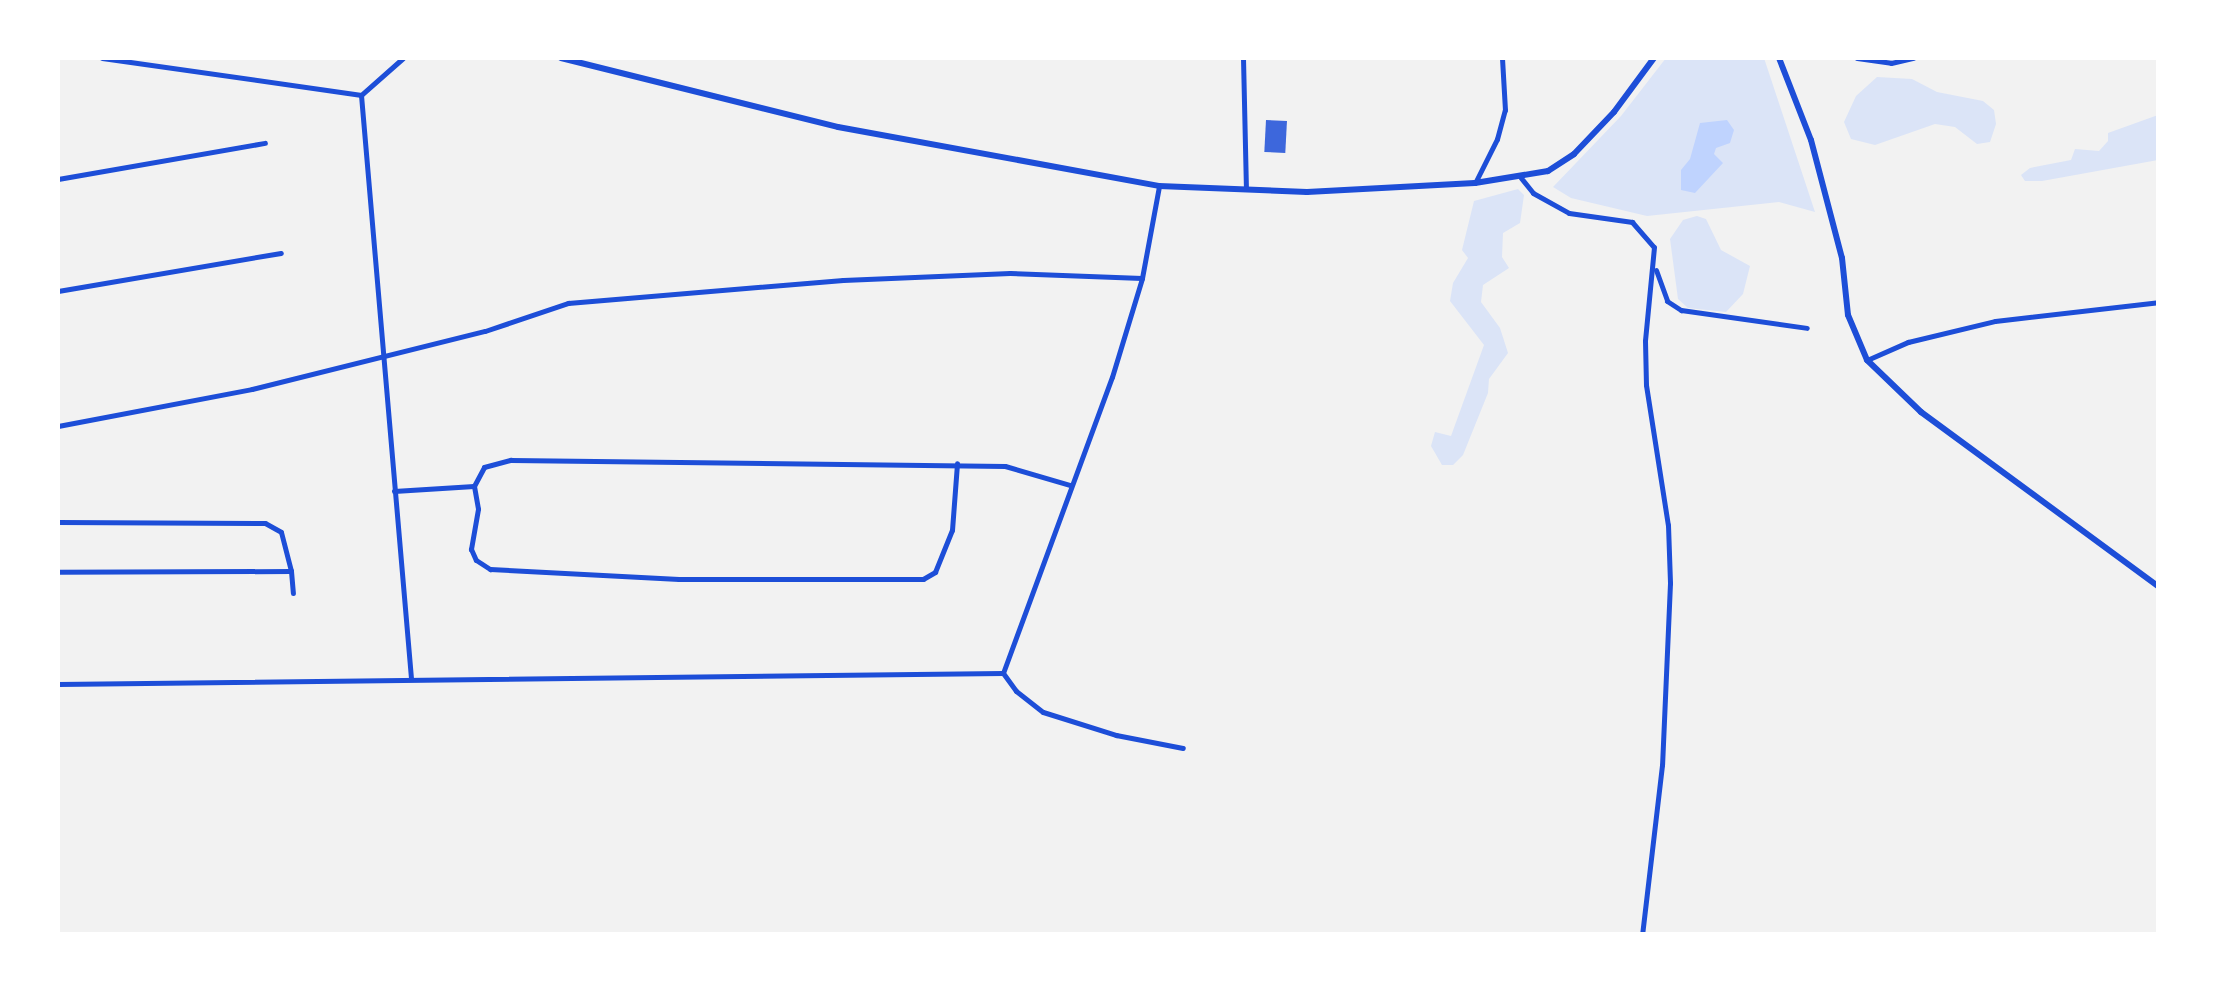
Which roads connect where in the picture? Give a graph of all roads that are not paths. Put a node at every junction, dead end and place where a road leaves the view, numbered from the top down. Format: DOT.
graph roads {
  1 [pos="102,58"];
  2 [pos="403,58"];
  3 [pos="562,58"];
  4 [pos="1242,58"];
  5 [pos="1502,58"];
  6 [pos="1654,58"];
  7 [pos="1779,58"];
  8 [pos="1857,58"];
  9 [pos="1914,58"];
  10 [pos="361,96"];
  11 [pos="265,144"];
  12 [pos="58,178"];
  13 [pos="1521,178"];
  14 [pos="1476,183"];
  15 [pos="1160,186"];
  16 [pos="1246,188"];
  17 [pos="281,253"];
  18 [pos="1655,267"];
  19 [pos="1142,278"];
  20 [pos="58,291"];
  21 [pos="1649,296"];
  22 [pos="1667,301"];
  23 [pos="2158,302"];
  24 [pos="1807,328"];
  25 [pos="380,355"];
  26 [pos="1867,360"];
  27 [pos="58,426"];
  28 [pos="957,464"];
  29 [pos="474,486"];
  30 [pos="1070,486"];
  31 [pos="394,491"];
  32 [pos="58,522"];
  33 [pos="290,571"];
  34 [pos="58,572"];
  35 [pos="2158,586"];
  36 [pos="293,594"];
  37 [pos="1003,673"];
  38 [pos="411,678"];
  39 [pos="58,684"];
  40 [pos="1183,748"];
  41 [pos="1642,934"];
  1 -- 10 [label="street"];
  2 -- 10 [label="street"];
  3 -- 15 [label="street"];
  4 -- 16 [label="street"];
  5 -- 14 [label="street"];
  6 -- 13 [label="street"];
  7 -- 26 [label="street"];
  8 -- 9 [label="street"];
  10 -- 25 [label="street"];
  11 -- 12 [label="street"];
  13 -- 14 [label="street"];
  13 -- 18 [label="street"];
  14 -- 16 [label="street"];
  15 -- 16 [label="street"];
  15 -- 19 [label="street"];
  17 -- 20 [label="street"];
  18 -- 21 [label="street"];
  18 -- 22 [label="street"];
  19 -- 25 [label="street"];
  19 -- 30 [label="street"];
  21 -- 22 [label="street"];
  21 -- 41 [label="street"];
  22 -- 24 [label="street"];
  23 -- 26 [label="street"];
  25 -- 27 [label="street"];
  25 -- 31 [label="street"];
  26 -- 35 [label="street"];
  28 -- 29 [label="street"];
  28 -- 29 [label="street"];
  28 -- 30 [label="street"];
  29 -- 31 [label="street"];
  30 -- 37 [label="street"];
  31 -- 38 [label="street"];
  32 -- 33 [label="street"];
  33 -- 34 [label="street"];
  33 -- 36 [label="street"];
  37 -- 38 [label="street"];
  37 -- 40 [label="street"];
  38 -- 39 [label="street"];
}
